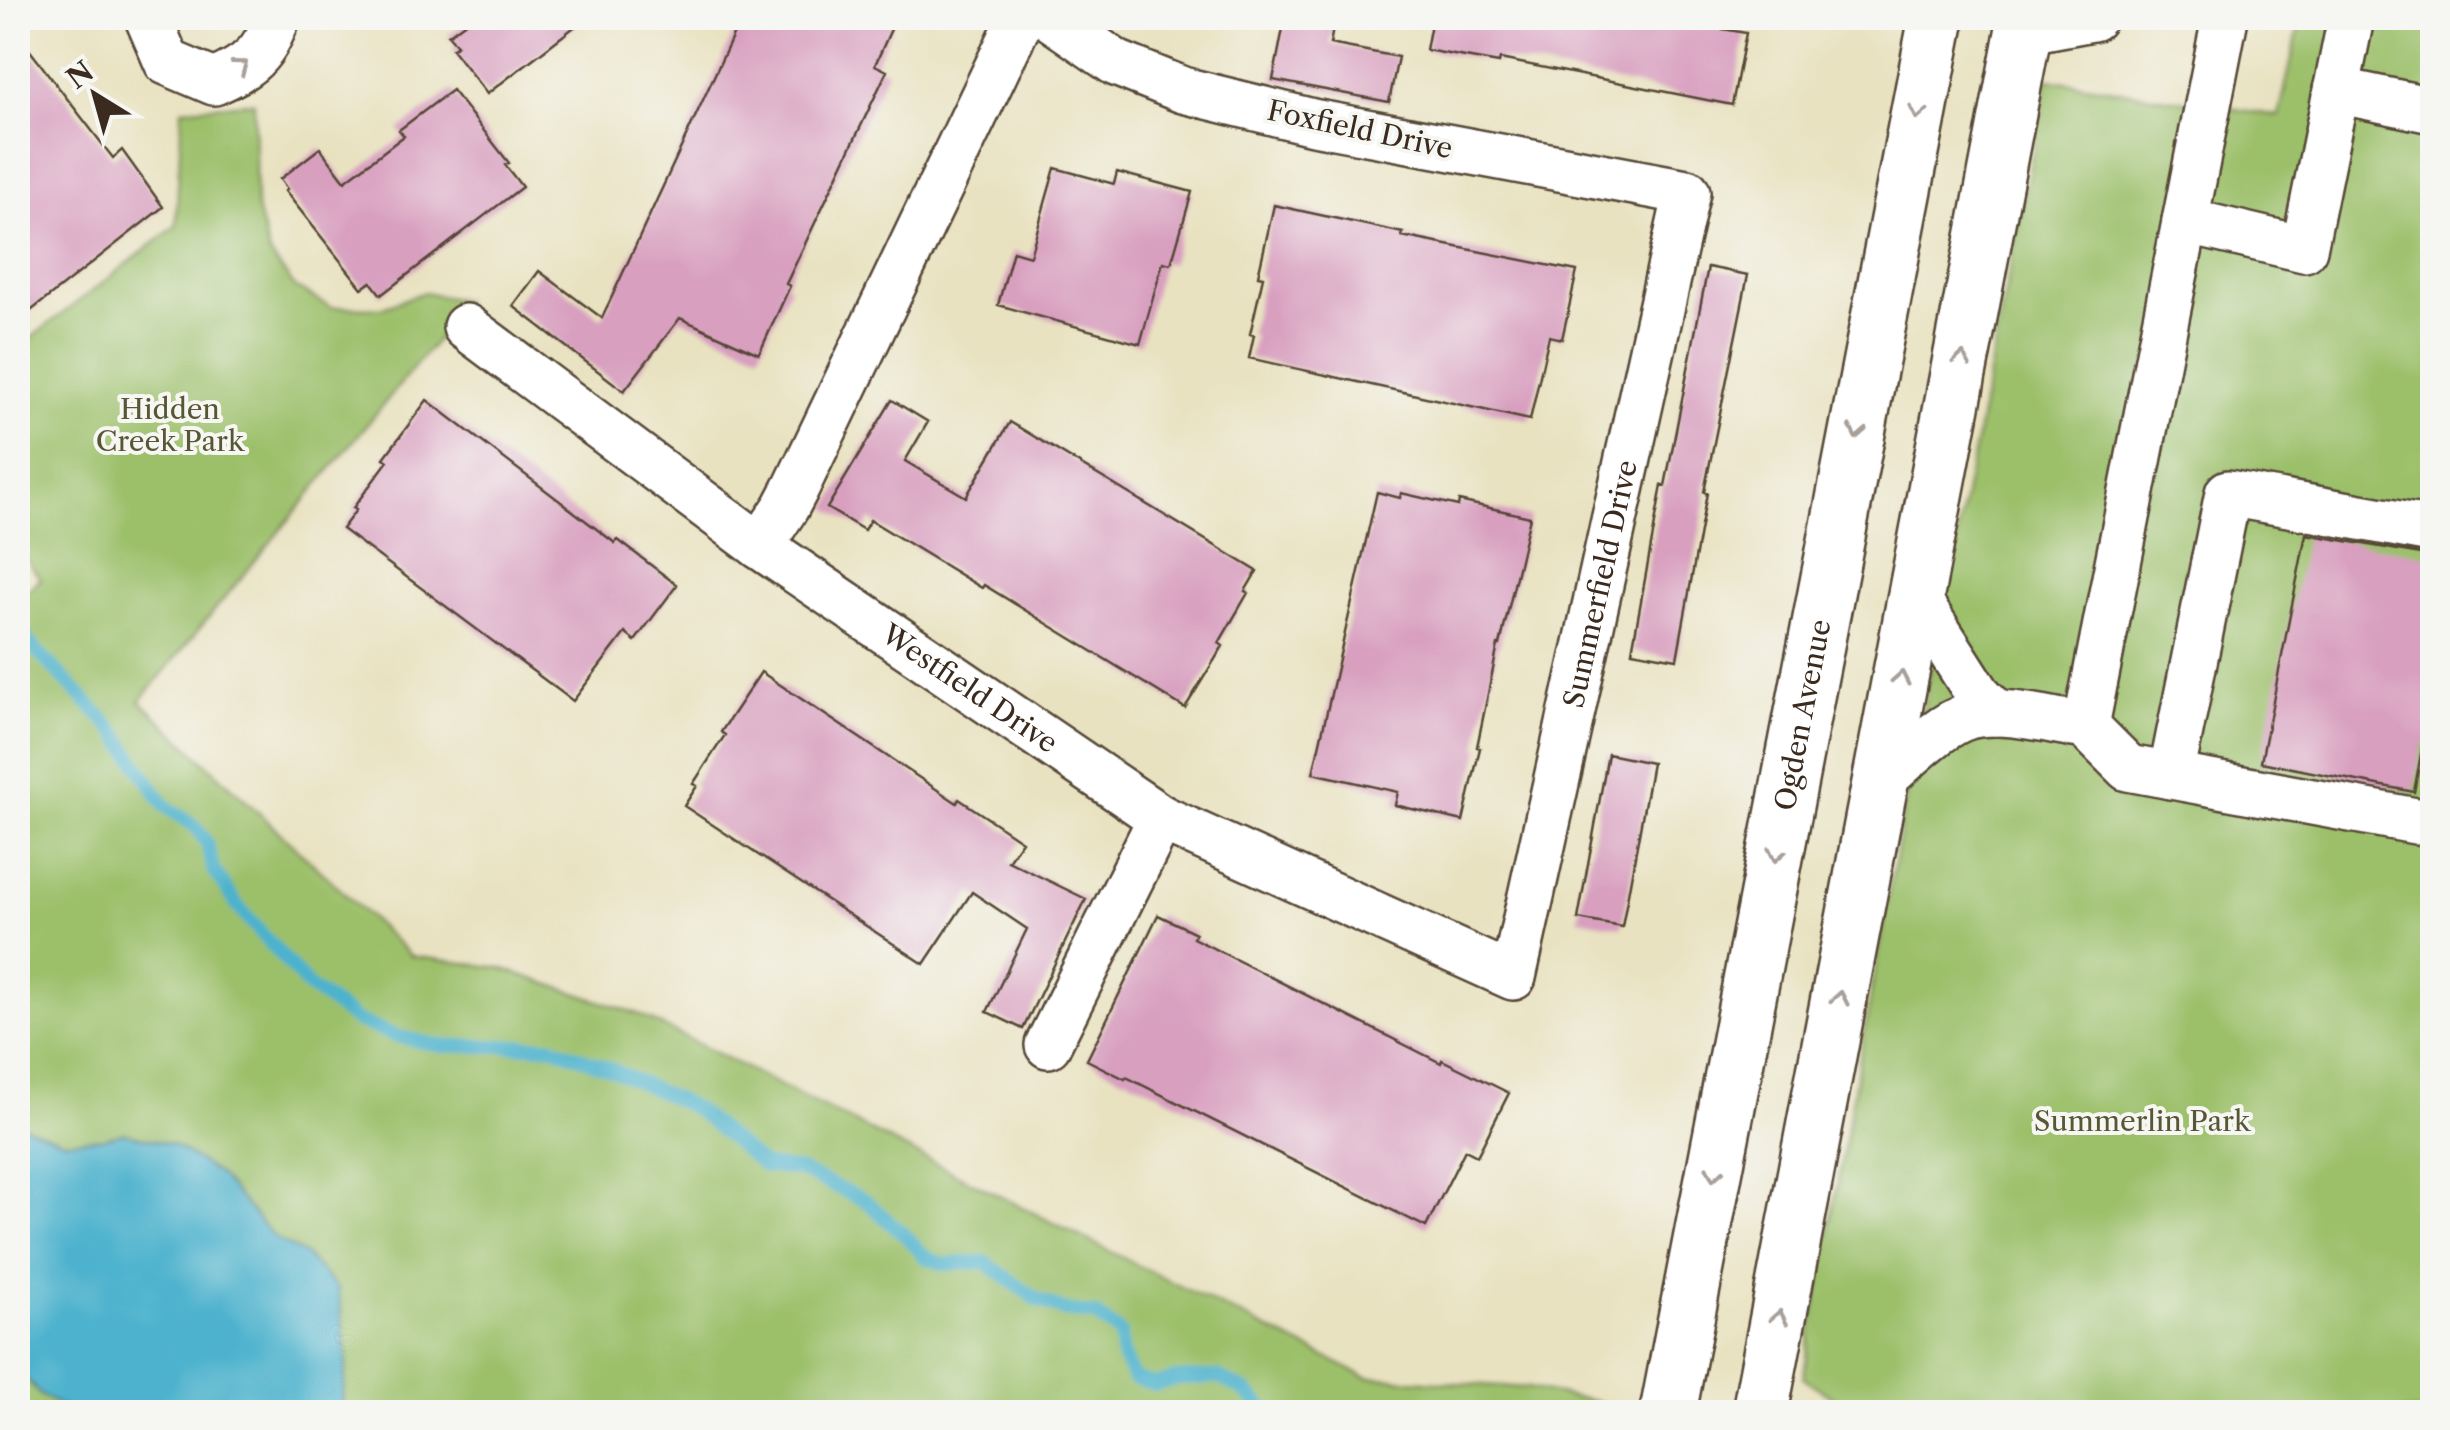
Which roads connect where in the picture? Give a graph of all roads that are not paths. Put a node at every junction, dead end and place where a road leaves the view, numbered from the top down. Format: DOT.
graph roads {
  1 [pos="148,18"];
  2 [pos="277,18"];
  3 [pos="1021,18"];
  4 [pos="1051,18"];
  5 [pos="1937,18"];
  6 [pos="2093,18"];
  7 [pos="2225,18"];
  8 [pos="2350,18"];
  9 [pos="2025,24"];
  10 [pos="2336,90"];
  11 [pos="2432,110"];
  12 [pos="1687,192"];
  13 [pos="2185,222"];
  14 [pos="466,327"];
  15 [pos="2432,530"];
  16 [pos="760,546"];
  17 [pos="1916,598"];
  18 [pos="1996,713"];
  19 [pos="2086,726"];
  20 [pos="2171,776"];
  21 [pos="1881,781"];
  22 [pos="1161,818"];
  23 [pos="2432,824"];
  24 [pos="1513,977"];
  25 [pos="1048,1046"];
  26 [pos="1668,1412"];
  27 [pos="1760,1412"];
  1 -- 2 [label="street, one-way"];
  3 -- 16 [label="street"];
  4 -- 12 [label="street, Foxfield Drive"];
  5 -- 26 [label="main road, Ogden Avenue, one-way"];
  6 -- 9 [label="street"];
  7 -- 13 [label="street"];
  8 -- 10 [label="street"];
  17 -- 9 [label="main road, one-way"];
  10 -- 11 [label="street"];
  10 -- 13 [label="street"];
  12 -- 24 [label="street, Summerfield Drive"];
  13 -- 19 [label="street"];
  14 -- 16 [label="street, Westfield Drive"];
  15 -- 20 [label="street"];
  16 -- 22 [label="street, Westfield Drive"];
  17 -- 18 [label="street"];
  21 -- 17 [label="main road, one-way"];
  18 -- 19 [label="street"];
  18 -- 21 [label="street"];
  19 -- 20 [label="street"];
  20 -- 23 [label="street"];
  27 -- 21 [label="main road, one-way"];
  22 -- 24 [label="street, Westfield Drive"];
  22 -- 25 [label="street"];
}
